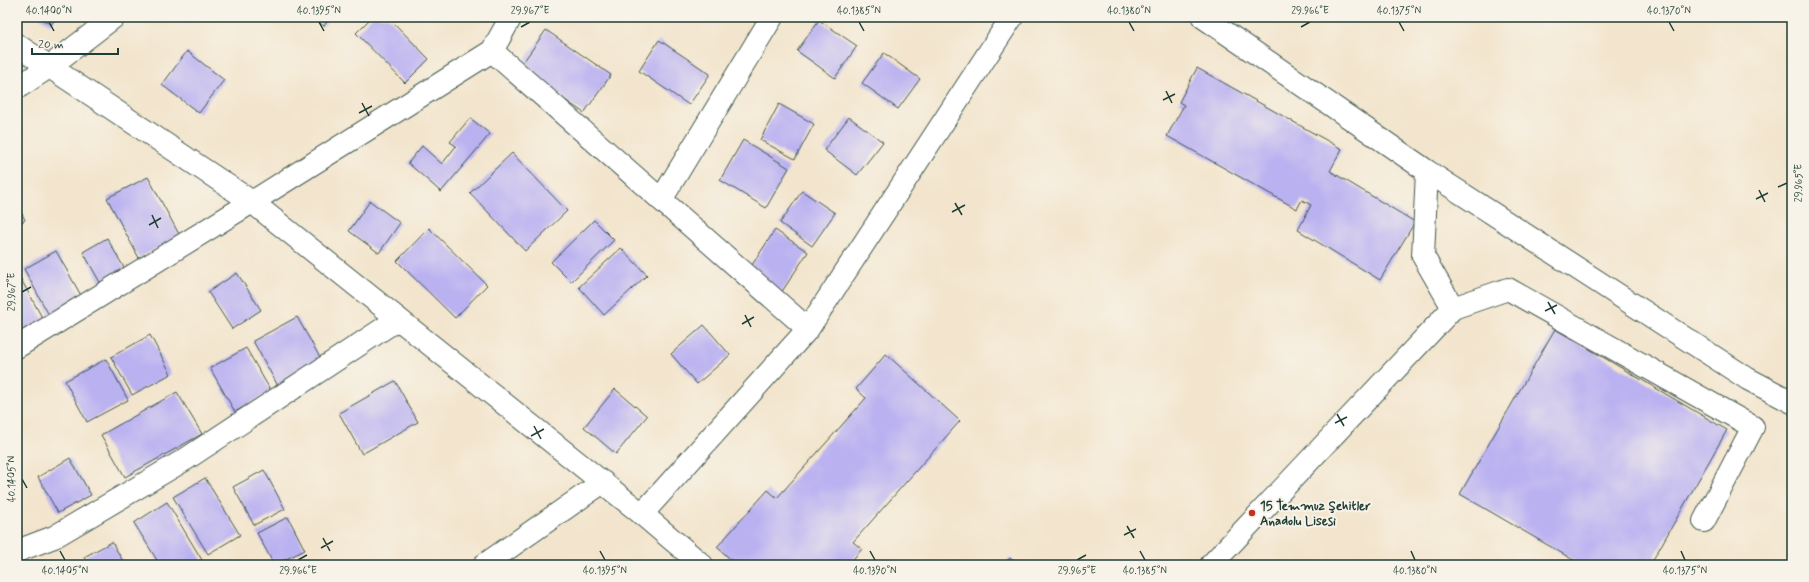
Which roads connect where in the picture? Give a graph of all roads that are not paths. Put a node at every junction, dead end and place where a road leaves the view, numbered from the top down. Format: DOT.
graph roads {
  1 [pos="114,17"];
  2 [pos="511,17"];
  3 [pos="772,17"];
  4 [pos="1012,17"];
  5 [pos="1204,17"];
  6 [pos="17,45"];
  7 [pos="492,51"];
  8 [pos="49,66"];
  9 [pos="17,88"];
  10 [pos="1427,171"];
  11 [pos="661,200"];
  12 [pos="252,202"];
  13 [pos="1453,308"];
  14 [pos="398,319"];
  15 [pos="808,329"];
  16 [pos="17,346"];
  17 [pos="1792,402"];
  18 [pos="603,482"];
  19 [pos="642,514"];
  20 [pos="1704,521"];
  21 [pos="17,551"];
  22 [pos="484,565"];
  23 [pos="702,565"];
  24 [pos="1211,565"];
  1 -- 8 [label="street"];
  2 -- 7 [label="street"];
  3 -- 11 [label="street"];
  4 -- 15 [label="street"];
  5 -- 10 [label="street"];
  6 -- 8 [label="street"];
  7 -- 11 [label="street"];
  7 -- 12 [label="street"];
  8 -- 9 [label="street"];
  8 -- 12 [label="street"];
  10 -- 13 [label="street"];
  10 -- 17 [label="street"];
  11 -- 15 [label="street"];
  12 -- 14 [label="street"];
  12 -- 16 [label="street"];
  13 -- 20 [label="street"];
  13 -- 24 [label="street"];
  14 -- 18 [label="street"];
  14 -- 21 [label="street"];
  15 -- 19 [label="street"];
  18 -- 19 [label="street"];
  18 -- 22 [label="street"];
  19 -- 23 [label="street"];
}
